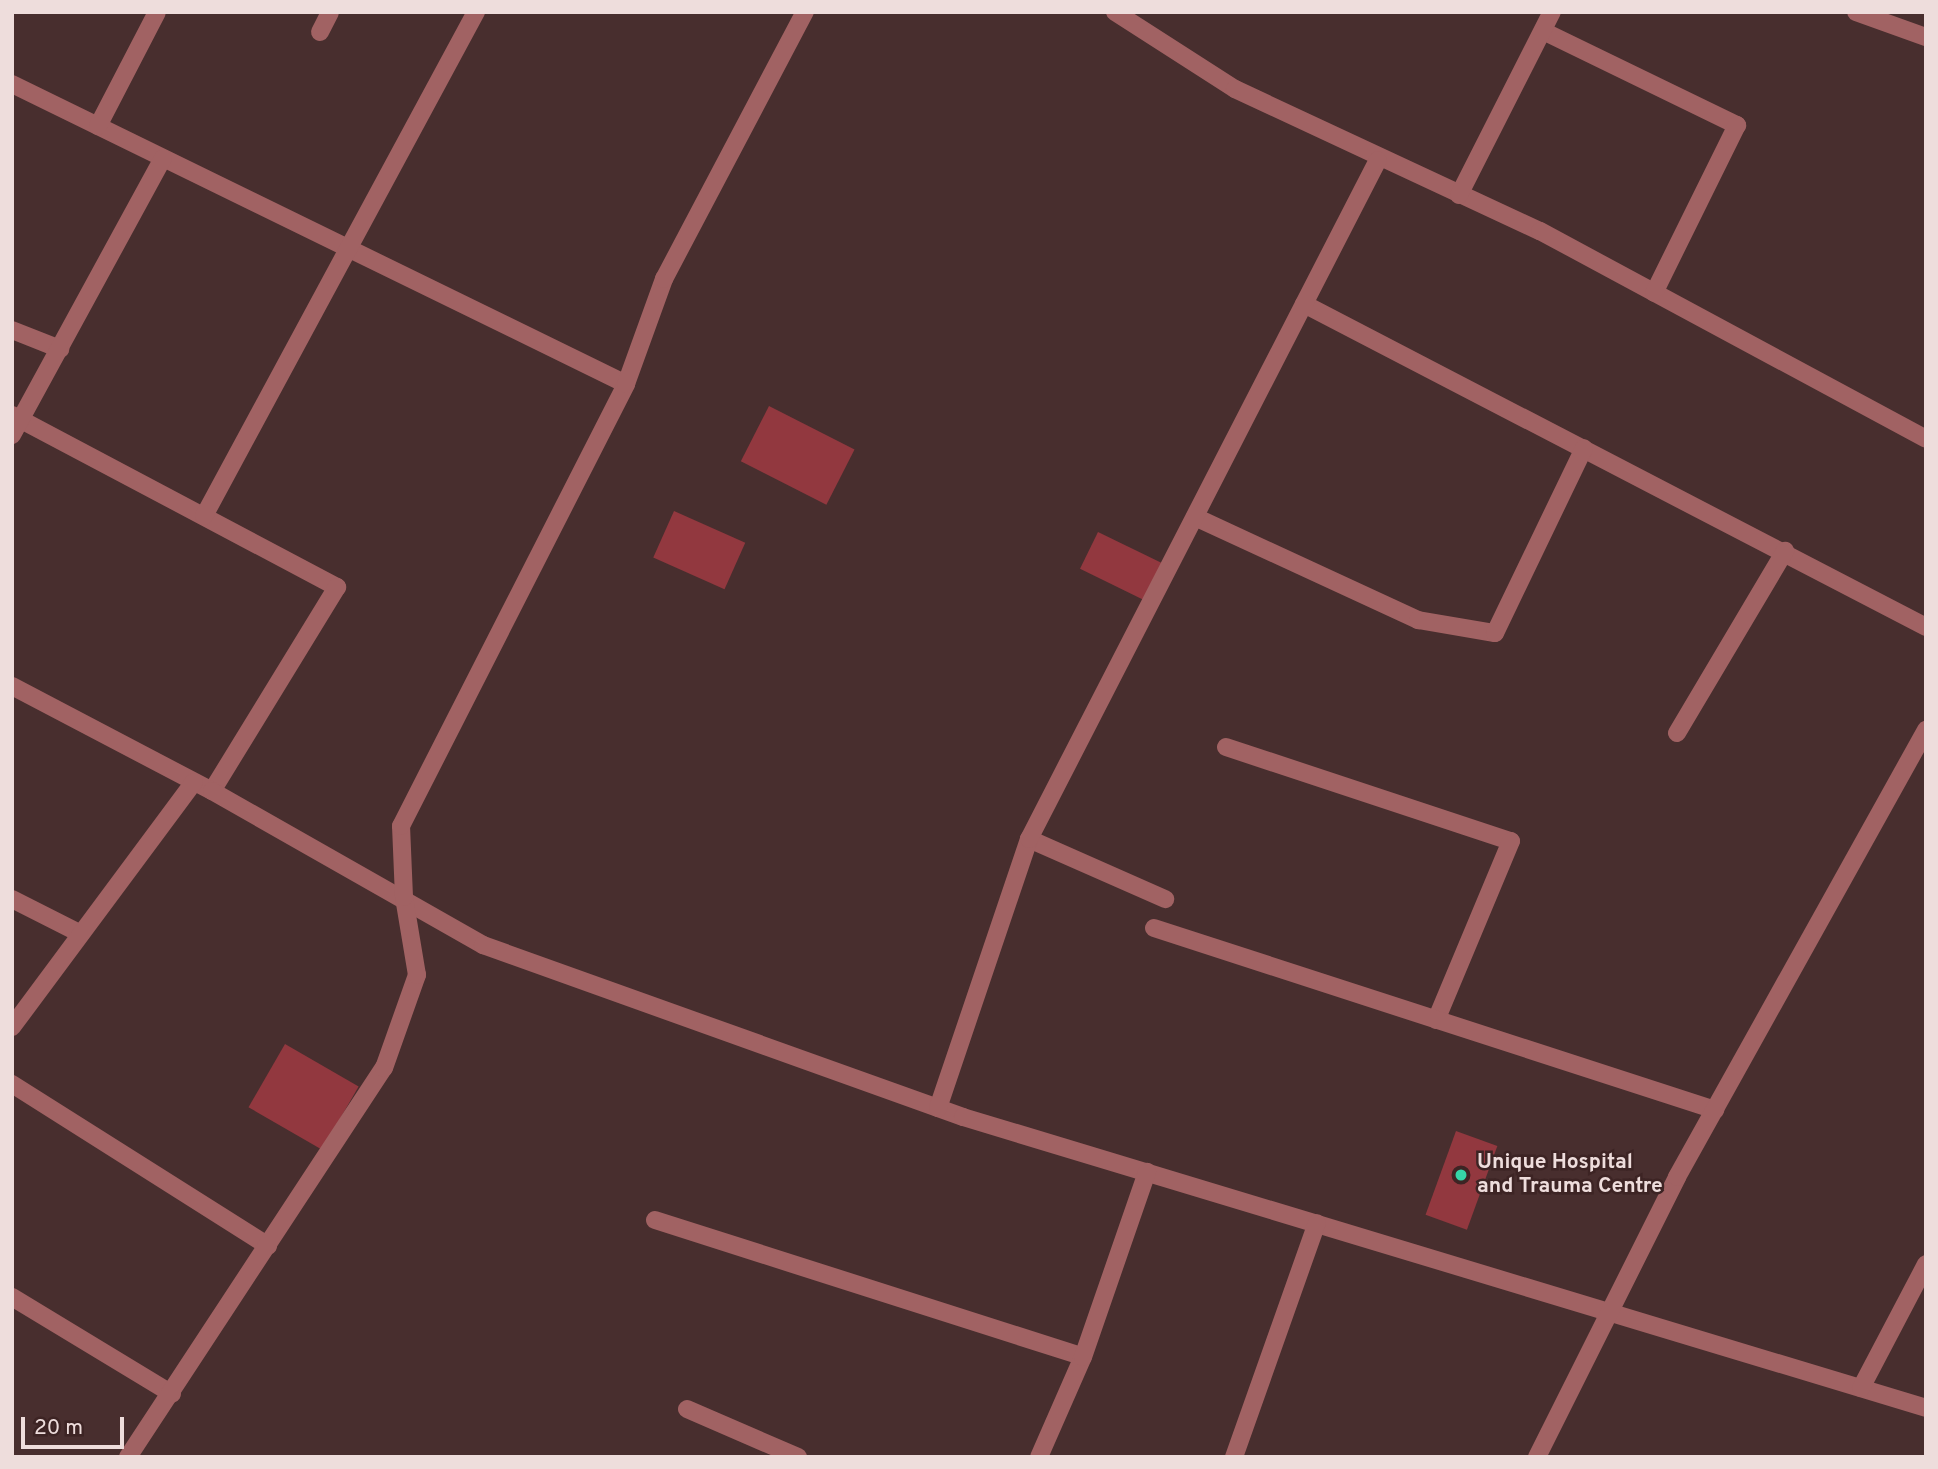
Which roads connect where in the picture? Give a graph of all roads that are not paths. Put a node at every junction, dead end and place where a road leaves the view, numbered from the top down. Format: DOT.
graph roads {
  1 [pos="330,12"];
  2 [pos="476,12"];
  3 [pos="805,12"];
  4 [pos="1115,12"];
  5 [pos="1552,12"];
  6 [pos="1856,12"];
  7 [pos="154,13"];
  8 [pos="1544,31"];
  9 [pos="320,32"];
  10 [pos="1926,37"];
  11 [pos="12,84"];
  12 [pos="98,126"];
  13 [pos="163,158"];
  14 [pos="1378,160"];
  15 [pos="1459,195"];
  16 [pos="348,248"];
  17 [pos="1654,293"];
  18 [pos="1304,304"];
  19 [pos="12,330"];
  20 [pos="60,349"];
  21 [pos="626,384"];
  22 [pos="17,417"];
  23 [pos="12,435"];
  24 [pos="1926,439"];
  25 [pos="1584,448"];
  26 [pos="204,516"];
  27 [pos="1195,517"];
  28 [pos="1785,551"];
  29 [pos="1926,627"];
  30 [pos="12,686"];
  31 [pos="1926,730"];
  32 [pos="1678,733"];
  33 [pos="1226,747"];
  34 [pos="194,782"];
  35 [pos="212,791"];
  36 [pos="1029,839"];
  37 [pos="404,897"];
  38 [pos="12,899"];
  39 [pos="1165,899"];
  40 [pos="1154,928"];
  41 [pos="81,934"];
  42 [pos="1436,1020"];
  43 [pos="12,1027"];
  44 [pos="12,1084"];
  45 [pos="938,1108"];
  46 [pos="1715,1110"];
  47 [pos="1147,1172"];
  48 [pos="656,1220"];
  49 [pos="1317,1223"];
  50 [pos="268,1246"];
  51 [pos="1926,1264"];
  52 [pos="12,1297"];
  53 [pos="1611,1310"];
  54 [pos="1083,1357"];
  55 [pos="1861,1388"];
  56 [pos="172,1394"];
  57 [pos="1926,1408"];
  58 [pos="687,1409"];
  59 [pos="776,1452"];
  60 [pos="128,1457"];
  61 [pos="798,1457"];
  62 [pos="1039,1457"];
  63 [pos="1234,1457"];
  64 [pos="1537,1457"];
  1 -- 9 [label="street"];
  2 -- 16 [label="street"];
  3 -- 21 [label="street"];
  4 -- 14 [label="street"];
  5 -- 8 [label="street"];
  6 -- 10 [label="street"];
  7 -- 12 [label="street"];
  8 -- 15 [label="street"];
  8 -- 17 [label="street"];
  11 -- 12 [label="street"];
  12 -- 13 [label="street"];
  13 -- 16 [label="street"];
  13 -- 20 [label="street"];
  14 -- 15 [label="street"];
  14 -- 18 [label="street"];
  15 -- 17 [label="street"];
  16 -- 21 [label="street"];
  16 -- 26 [label="street"];
  17 -- 24 [label="street"];
  18 -- 25 [label="street"];
  18 -- 27 [label="street"];
  19 -- 20 [label="street"];
  20 -- 22 [label="street"];
  21 -- 37 [label="street"];
  22 -- 23 [label="street"];
  22 -- 26 [label="street"];
  25 -- 27 [label="street"];
  25 -- 28 [label="street"];
  26 -- 35 [label="street"];
  27 -- 36 [label="street"];
  28 -- 29 [label="street"];
  28 -- 32 [label="street"];
  30 -- 34 [label="street"];
  31 -- 46 [label="street"];
  33 -- 42 [label="street"];
  34 -- 35 [label="street"];
  34 -- 41 [label="street"];
  35 -- 37 [label="street"];
  36 -- 39 [label="street"];
  36 -- 45 [label="street"];
  37 -- 45 [label="street"];
  37 -- 50 [label="street"];
  38 -- 41 [label="street"];
  40 -- 42 [label="street"];
  41 -- 43 [label="street"];
  42 -- 46 [label="street"];
  44 -- 50 [label="street"];
  45 -- 47 [label="street"];
  46 -- 53 [label="street"];
  47 -- 49 [label="street"];
  47 -- 54 [label="street"];
  48 -- 54 [label="street"];
  49 -- 53 [label="street"];
  49 -- 63 [label="street"];
  50 -- 56 [label="street"];
  51 -- 55 [label="street"];
  52 -- 56 [label="street"];
  53 -- 55 [label="street"];
  53 -- 64 [label="street"];
  54 -- 62 [label="street"];
  55 -- 57 [label="street"];
  56 -- 60 [label="street"];
  58 -- 59 [label="street"];
  59 -- 61 [label="street"];
}
